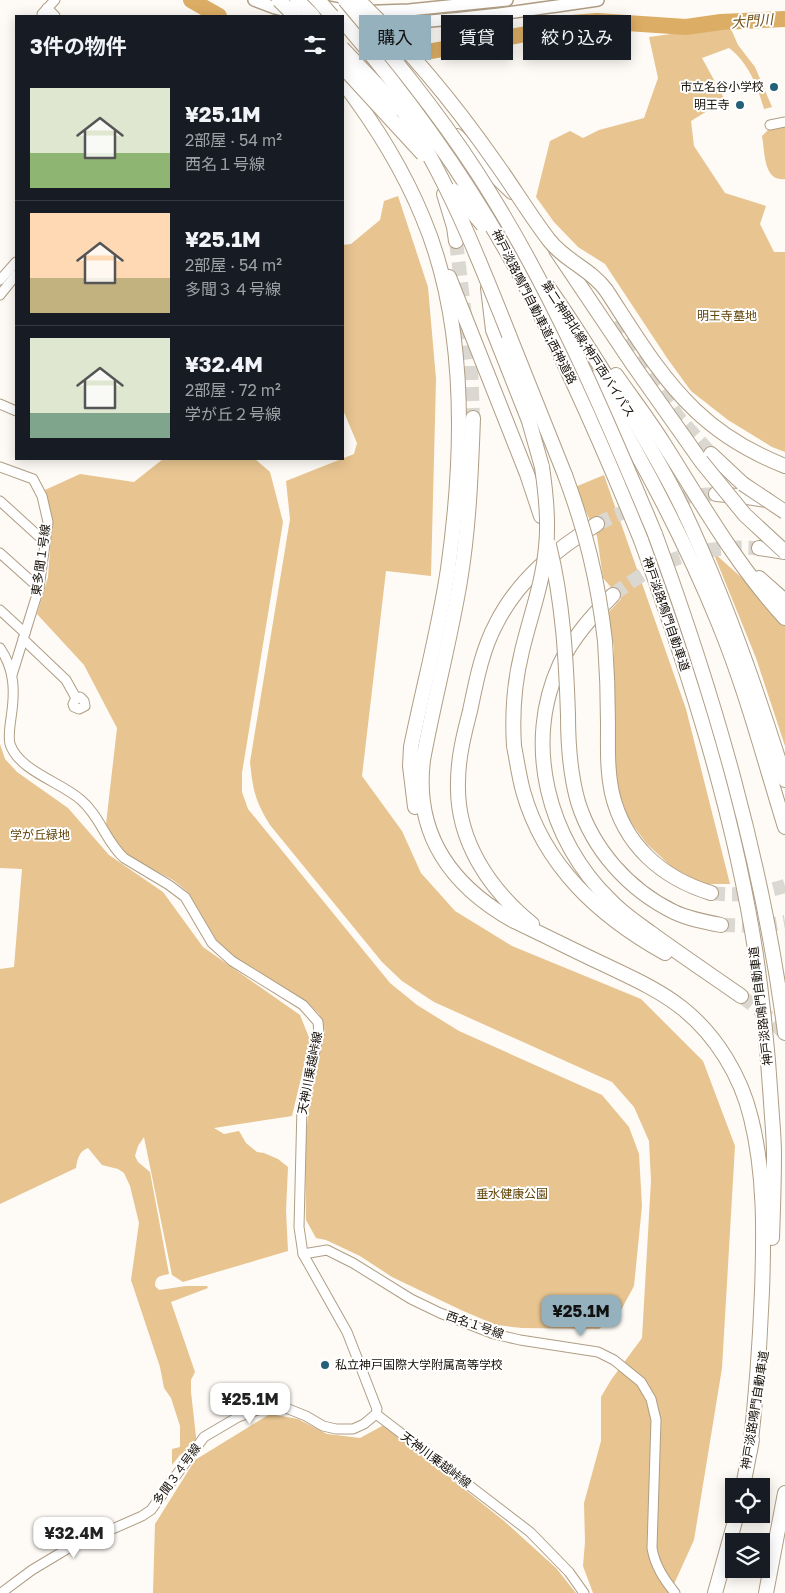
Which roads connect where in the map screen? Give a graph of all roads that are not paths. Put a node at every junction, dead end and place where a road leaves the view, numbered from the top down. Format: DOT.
graph roads {
  1 [pos="55,0"];
  2 [pos="254,0"];
  3 [pos="271,0"];
  4 [pos="278,0"];
  5 [pos="295,0"];
  6 [pos="318,0"];
  7 [pos="326,0"];
  8 [pos="345,0"];
  9 [pos="507,0"];
  10 [pos="598,0"];
  11 [pos="483,2"];
  12 [pos="53,15"];
  13 [pos="286,15"];
  14 [pos="294,15"];
  15 [pos="303,15"];
  16 [pos="312,15"];
  17 [pos="331,15"];
  18 [pos="338,15"];
  19 [pos="342,15"];
  20 [pos="347,20"];
  21 [pos="344,36"];
  22 [pos="344,49"];
  23 [pos="344,68"];
  24 [pos="344,84"];
  25 [pos="785,122"];
  26 [pos="770,125"];
  27 [pos="423,218"];
  28 [pos="503,237"];
  29 [pos="551,240"];
  30 [pos="456,241"];
  31 [pos="15,263"];
  32 [pos="15,276"];
  33 [pos="0,280"];
  34 [pos="0,295"];
  35 [pos="555,297"];
  36 [pos="503,338"];
  37 [pos="0,404"];
  38 [pos="15,411"];
  39 [pos="473,418"];
  40 [pos="706,458"];
  41 [pos="785,466"];
  42 [pos="0,467"];
  43 [pos="716,494"];
  44 [pos="0,501"];
  45 [pos="785,504"];
  46 [pos="785,512"];
  47 [pos="597,524"];
  48 [pos="717,528"];
  49 [pos="655,534"];
  50 [pos="641,540"];
  51 [pos="45,542"];
  52 [pos="758,548"];
  53 [pos="0,552"];
  54 [pos="785,552"];
  55 [pos="39,588"];
  56 [pos="613,595"];
  57 [pos="785,600"];
  58 [pos="0,610"];
  59 [pos="785,618"];
  60 [pos="24,636"];
  61 [pos="0,648"];
  62 [pos="12,675"];
  63 [pos="76,698"];
  64 [pos="753,700"];
  65 [pos="785,780"];
  66 [pos="785,827"];
  67 [pos="711,893"];
  68 [pos="494,909"];
  69 [pos="721,925"];
  70 [pos="559,943"];
  71 [pos="785,1033"];
  72 [pos="303,1254"];
  73 [pos="376,1414"];
  74 [pos="750,1450"];
  75 [pos="745,1478"];
  76 [pos="785,1492"];
  77 [pos="734,1523"];
  78 [pos="785,1549"];
  79 [pos="1,1593"];
  80 [pos="584,1593"];
  81 [pos="675,1593"];
  82 [pos="715,1593"];
  83 [pos="766,1593"];
  84 [pos="774,1593"];
  1 -- 12 [label="street"];
  2 -- 15 [label="main road"];
  3 -- 13 [label="highway"];
  4 -- 14 [label="highway, bridge"];
  5 -- 16 [label="highway, bridge"];
  5 -- 18 [label="main road"];
  6 -- 17 [label="highway, bridge"];
  7 -- 19 [label="highway, 神戸淡路鳴門自動車道;西神道路"];
  8 -- 49 [label="highway, 神戸淡路鳴門自動車道;西神道路, bridge"];
  9 -- 11 [label="main road"];
  10 -- 20 [label="main road"];
  11 -- 20 [label="main road"];
  20 -- 21 [label="street"];
  20 -- 29 [label="highway"];
  20 -- 29 [label="highway, bridge"];
  20 -- 30 [label="highway"];
  20 -- 36 [label="highway, bridge"];
  20 -- 50 [label="highway, 神戸淡路鳴門自動車道;西神道路, bridge"];
  22 -- 28 [label="highway, 第二神明北線;神戸西バイパス, bridge"];
  23 -- 28 [label="highway, 第二神明北線;神戸西バイパス, bridge"];
  24 -- 27 [label="highway"];
  25 -- 26 [label="street"];
  27 -- 68 [label="highway"];
  27 -- 69 [label="highway, bridge"];
  28 -- 35 [label="highway, 第二神明北線;神戸西バイパス"];
  28 -- 64 [label="highway, 第二神明北線;神戸西バイパス"];
  29 -- 40 [label="highway, bridge"];
  29 -- 41 [label="highway, bridge"];
  31 -- 33 [label="street"];
  32 -- 34 [label="street"];
  35 -- 48 [label="highway"];
  35 -- 64 [label="highway, 第二神明北線;神戸西バイパス"];
  36 -- 56 [label="highway, bridge"];
  36 -- 67 [label="highway, bridge"];
  37 -- 38 [label="street"];
  39 -- 68 [label="highway"];
  40 -- 46 [label="highway, bridge"];
  40 -- 54 [label="highway, bridge"];
  42 -- 51 [label="street, 東多聞１号線"];
  43 -- 45 [label="highway"];
  44 -- 51 [label="street"];
  47 -- 70 [label="highway"];
  48 -- 57 [label="highway"];
  48 -- 59 [label="highway"];
  49 -- 71 [label="highway, 神戸淡路鳴門自動車道"];
  50 -- 74 [label="highway, 神戸淡路鳴門自動車道"];
  51 -- 55 [label="street, 東多聞１号線"];
  52 -- 54 [label="highway"];
  53 -- 55 [label="street"];
  55 -- 60 [label="street, 東多聞１号線"];
  58 -- 60 [label="street"];
  60 -- 62 [label="street, 東多聞１号線"];
  60 -- 63 [label="street"];
  61 -- 62 [label="street, 天神川乗越峠線"];
  62 -- 72 [label="street, 天神川乗越峠線"];
  64 -- 65 [label="highway"];
  64 -- 66 [label="highway"];
  68 -- 70 [label="highway"];
  70 -- 74 [label="highway"];
  72 -- 73 [label="street, 天神川乗越峠線"];
  72 -- 81 [label="street, 西名１号線"];
  73 -- 79 [label="street, 多聞３４号線"];
  73 -- 80 [label="street, 天神川乗越峠線"];
  74 -- 75 [label="highway, 神戸淡路鳴門自動車道"];
  76 -- 83 [label="highway"];
  77 -- 82 [label="highway"];
  78 -- 84 [label="highway"];
}
